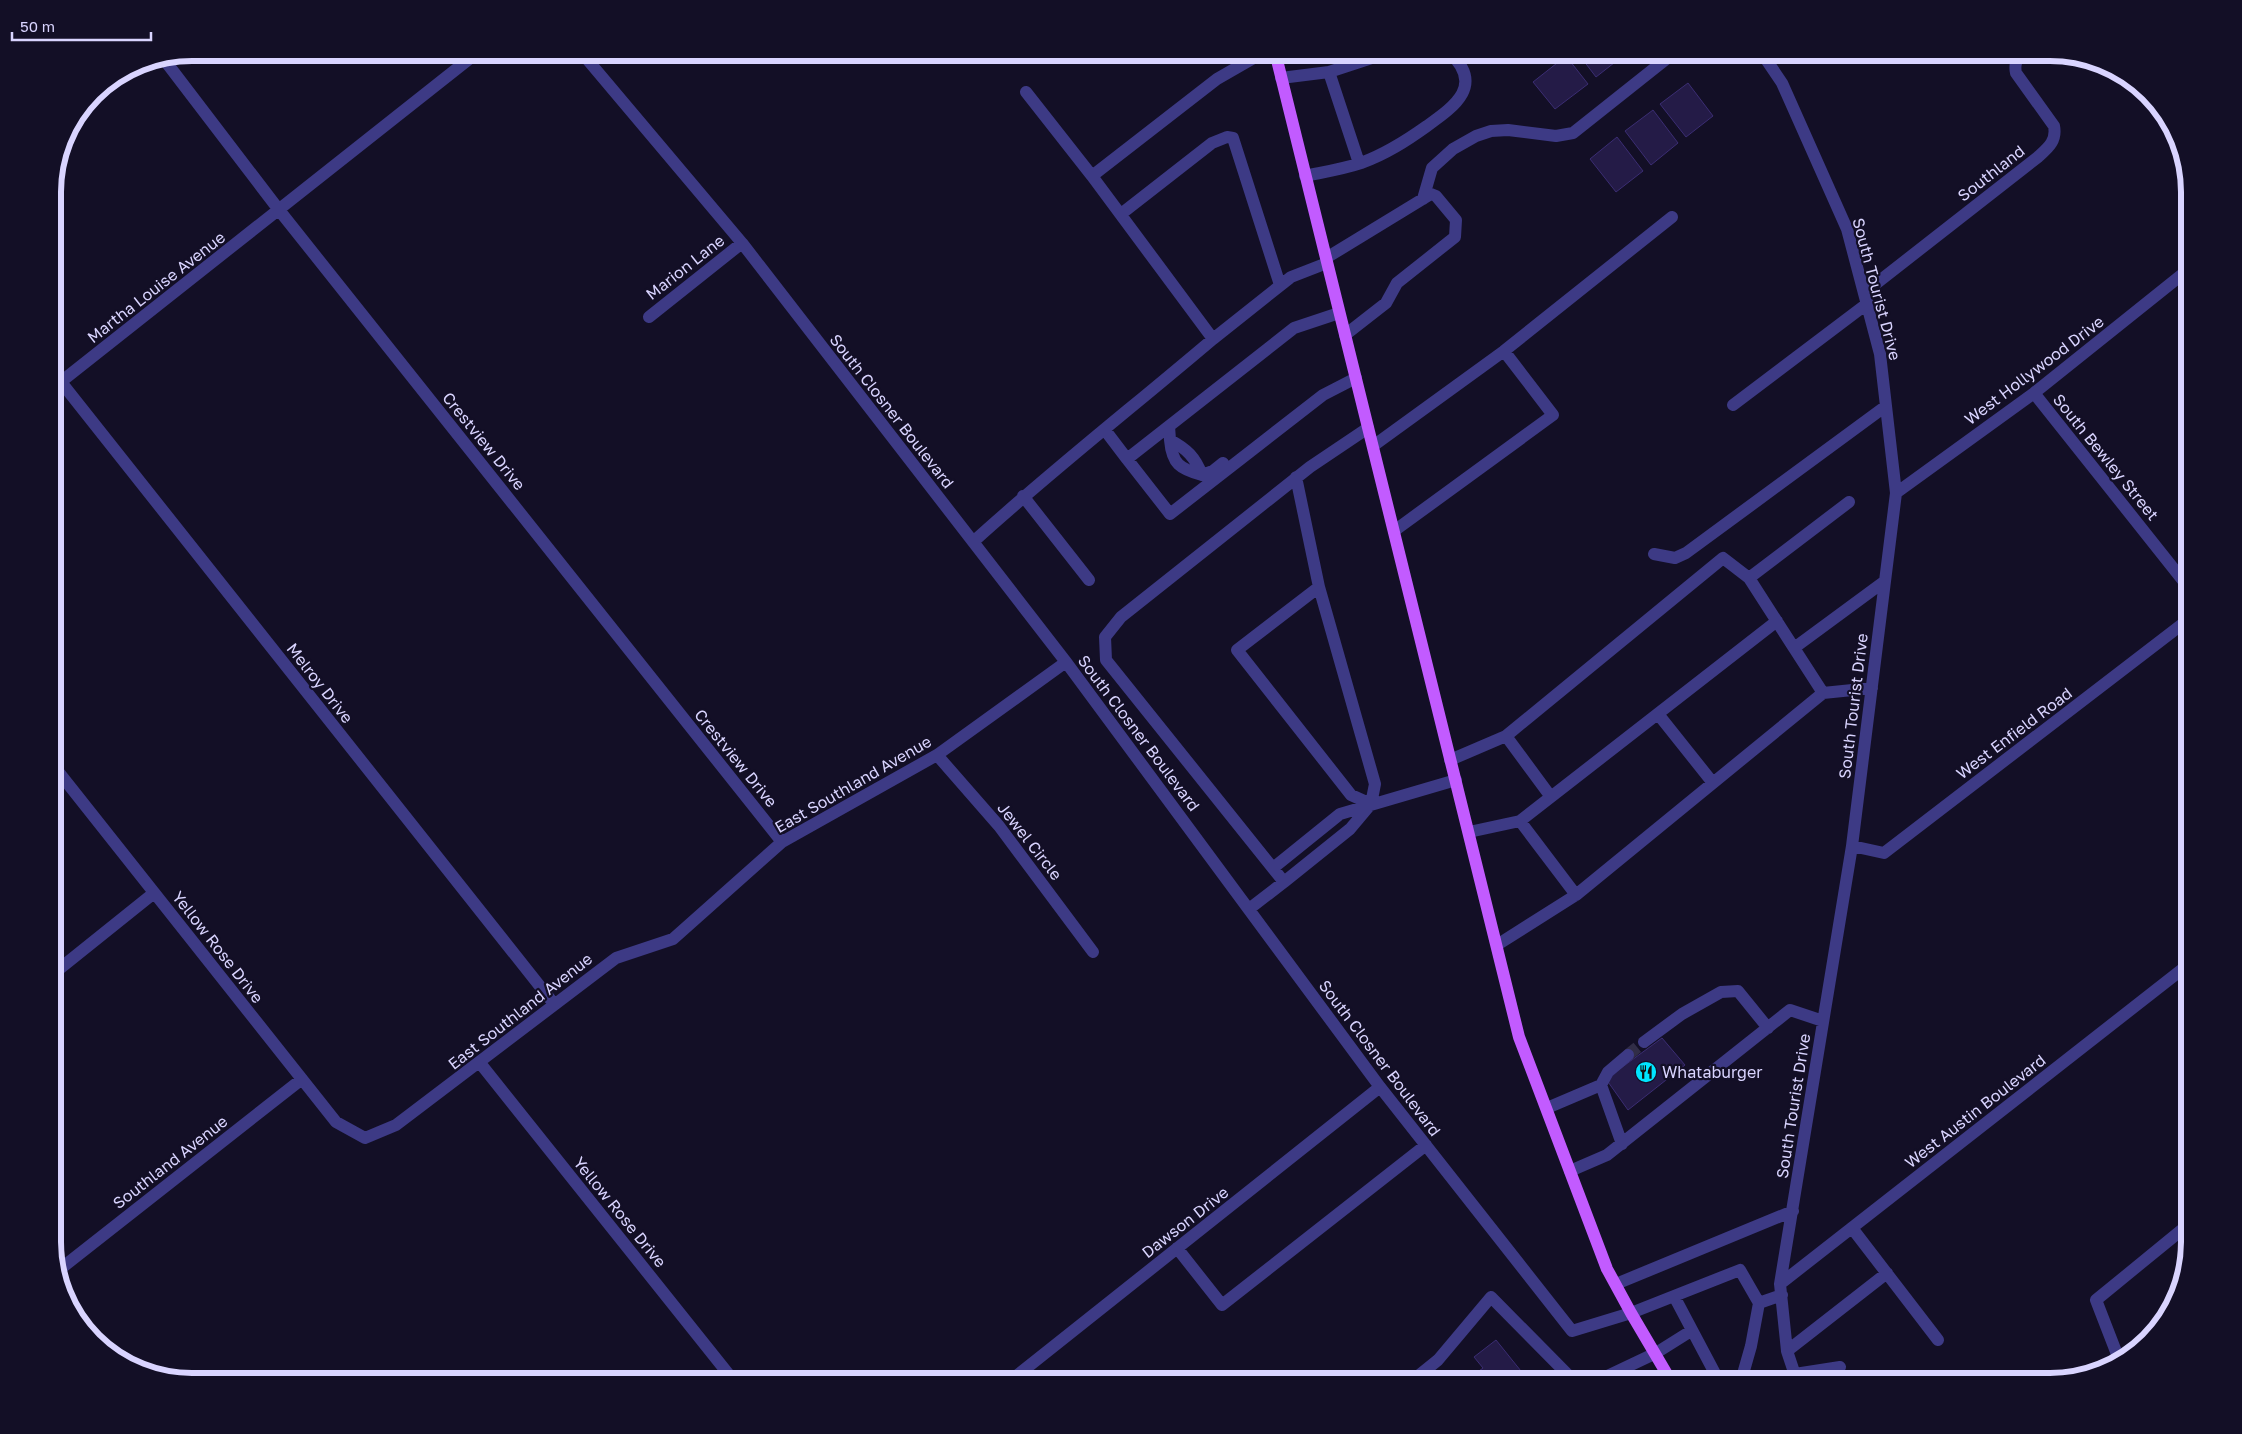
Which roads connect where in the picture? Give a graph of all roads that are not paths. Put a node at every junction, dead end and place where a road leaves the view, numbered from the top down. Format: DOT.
graph roads {
  1 [pos="1248,61"];
  2 [pos="1277,61"];
  3 [pos="1361,61"];
  4 [pos="1457,61"];
  5 [pos="1663,61"];
  6 [pos="1767,61"];
  7 [pos="2017,61"];
  8 [pos="466,62"];
  9 [pos="589,62"];
  10 [pos="168,64"];
  11 [pos="1329,72"];
  12 [pos="1281,78"];
  13 [pos="1026,92"];
  14 [pos="1359,164"];
  15 [pos="1092,176"];
  16 [pos="1305,176"];
  17 [pos="1423,199"];
  18 [pos="279,210"];
  19 [pos="1121,214"];
  20 [pos="1672,217"];
  21 [pos="742,243"];
  22 [pos="1326,261"];
  23 [pos="2181,276"];
  24 [pos="1280,286"];
  25 [pos="1866,298"];
  26 [pos="1340,314"];
  27 [pos="649,317"];
  28 [pos="1345,335"];
  29 [pos="1213,339"];
  30 [pos="1504,351"];
  31 [pos="1356,378"];
  32 [pos="62,381"];
  33 [pos="62,391"];
  34 [pos="2034,393"];
  35 [pos="1733,405"];
  36 [pos="1886,406"];
  37 [pos="1297,415"];
  38 [pos="1169,426"];
  39 [pos="1368,428"];
  40 [pos="1105,430"];
  41 [pos="1372,446"];
  42 [pos="1127,459"];
  43 [pos="1296,477"];
  44 [pos="1896,493"];
  45 [pos="1023,496"];
  46 [pos="1849,502"];
  47 [pos="1394,531"];
  48 [pos="973,542"];
  49 [pos="1654,554"];
  50 [pos="2181,577"];
  51 [pos="1749,578"];
  52 [pos="1089,580"];
  53 [pos="1885,581"];
  54 [pos="1319,587"];
  55 [pos="1777,621"];
  56 [pos="2181,626"];
  57 [pos="1794,648"];
  58 [pos="1066,662"];
  59 [pos="1872,688"];
  60 [pos="1823,693"];
  61 [pos="1658,714"];
  62 [pos="1506,736"];
  63 [pos="937,756"];
  64 [pos="1450,760"];
  65 [pos="62,776"];
  66 [pos="1456,780"];
  67 [pos="1713,783"];
  68 [pos="1551,797"];
  69 [pos="1371,804"];
  70 [pos="1520,821"];
  71 [pos="1469,832"];
  72 [pos="782,842"];
  73 [pos="1852,846"];
  74 [pos="1273,868"];
  75 [pos="1284,882"];
  76 [pos="154,893"];
  77 [pos="1576,895"];
  78 [pos="1249,909"];
  79 [pos="1497,945"];
  80 [pos="1092,952"];
  81 [pos="62,967"];
  82 [pos="2181,971"];
  83 [pos="554,1004"];
  84 [pos="1823,1021"];
  85 [pos="1768,1028"];
  86 [pos="1644,1042"];
  87 [pos="1628,1055"];
  88 [pos="480,1063"];
  89 [pos="302,1079"];
  90 [pos="1601,1085"];
  91 [pos="1380,1087"];
  92 [pos="1546,1108"];
  93 [pos="365,1138"];
  94 [pos="1622,1144"];
  95 [pos="1426,1145"];
  96 [pos="1570,1171"];
  97 [pos="1793,1210"];
  98 [pos="1852,1228"];
  99 [pos="2181,1231"];
  100 [pos="1177,1248"];
  101 [pos="64,1266"];
  102 [pos="1887,1273"];
  103 [pos="1616,1284"];
  104 [pos="1781,1289"];
  105 [pos="1674,1296"];
  106 [pos="1759,1303"];
  107 [pos="1631,1313"];
  108 [pos="1691,1331"];
  109 [pos="1938,1340"];
  110 [pos="1787,1351"];
  111 [pos="1656,1353"];
  112 [pos="2117,1354"];
  113 [pos="1840,1367"];
  114 [pos="727,1373"];
  115 [pos="1021,1373"];
  116 [pos="1423,1373"];
  117 [pos="1565,1373"];
  118 [pos="1615,1373"];
  119 [pos="1666,1373"];
  120 [pos="1714,1373"];
  121 [pos="1744,1373"];
  122 [pos="1794,1373"];
  123 [pos="1816,1373"];
  1 -- 15 [label="street"];
  2 -- 12 [label="main road"];
  3 -- 11 [label="street"];
  4 -- 14 [label="street"];
  5 -- 17 [label="street"];
  6 -- 25 [label="street, South Tourist Drive"];
  7 -- 25 [label="street, Southland"];
  8 -- 18 [label="street, Martha Louise Avenue"];
  9 -- 21 [label="street, South Closner Boulevard"];
  10 -- 18 [label="street, Crestview Drive"];
  11 -- 12 [label="street"];
  11 -- 14 [label="street"];
  12 -- 16 [label="main road"];
  13 -- 15 [label="street"];
  14 -- 16 [label="street"];
  15 -- 19 [label="street"];
  16 -- 22 [label="main road"];
  17 -- 22 [label="street"];
  17 -- 28 [label="street"];
  18 -- 32 [label="street, Martha Louise Avenue"];
  18 -- 72 [label="street, Crestview Drive"];
  19 -- 24 [label="street"];
  19 -- 29 [label="street"];
  20 -- 30 [label="street"];
  21 -- 27 [label="street, Marion Lane"];
  21 -- 48 [label="street, South Closner Boulevard"];
  22 -- 24 [label="street"];
  22 -- 26 [label="main road"];
  23 -- 34 [label="street, West Hollywood Drive"];
  24 -- 29 [label="street"];
  25 -- 35 [label="street"];
  25 -- 36 [label="street, South Tourist Drive"];
  26 -- 28 [label="main road"];
  26 -- 38 [label="street"];
  28 -- 31 [label="main road"];
  29 -- 40 [label="street"];
  30 -- 41 [label="street"];
  30 -- 47 [label="street"];
  31 -- 37 [label="street"];
  31 -- 39 [label="main road"];
  33 -- 83 [label="street, Melroy Drive"];
  34 -- 44 [label="street, West Hollywood Drive"];
  34 -- 50 [label="street, South Bewley Street"];
  36 -- 44 [label="street, South Tourist Drive"];
  36 -- 49 [label="street"];
  37 -- 38 [label="street"];
  37 -- 42 [label="street"];
  38 -- 42 [label="street"];
  39 -- 41 [label="main road"];
  39 -- 43 [label="street"];
  40 -- 42 [label="street"];
  40 -- 45 [label="street"];
  41 -- 47 [label="main road"];
  43 -- 54 [label="street"];
  43 -- 74 [label="street"];
  44 -- 53 [label="street, South Tourist Drive"];
  45 -- 48 [label="street"];
  45 -- 52 [label="street"];
  46 -- 51 [label="street"];
  47 -- 64 [label="main road"];
  48 -- 58 [label="street, South Closner Boulevard"];
  51 -- 55 [label="street"];
  51 -- 62 [label="street"];
  53 -- 57 [label="street"];
  53 -- 59 [label="street, South Tourist Drive"];
  54 -- 69 [label="street"];
  54 -- 69 [label="street"];
  55 -- 57 [label="street"];
  55 -- 61 [label="street"];
  56 -- 73 [label="street, West Enfield Road"];
  57 -- 60 [label="street"];
  58 -- 63 [label="street, East Southland Avenue"];
  58 -- 78 [label="street, South Closner Boulevard"];
  59 -- 60 [label="street"];
  59 -- 73 [label="street, South Tourist Drive"];
  60 -- 67 [label="street"];
  61 -- 67 [label="street"];
  61 -- 68 [label="street"];
  62 -- 64 [label="street"];
  62 -- 68 [label="street"];
  63 -- 72 [label="street, East Southland Avenue"];
  63 -- 80 [label="street, Jewel Circle"];
  64 -- 66 [label="main road"];
  65 -- 76 [label="street, Yellow Rose Drive"];
  66 -- 69 [label="street"];
  66 -- 71 [label="main road"];
  67 -- 77 [label="street"];
  68 -- 70 [label="street"];
  69 -- 74 [label="street"];
  69 -- 75 [label="street"];
  70 -- 71 [label="street"];
  70 -- 77 [label="street"];
  71 -- 79 [label="main road"];
  72 -- 83 [label="street, East Southland Avenue"];
  73 -- 84 [label="street, South Tourist Drive"];
  74 -- 75 [label="street"];
  75 -- 78 [label="street"];
  76 -- 81 [label="street"];
  76 -- 89 [label="street, Yellow Rose Drive"];
  77 -- 79 [label="street"];
  78 -- 91 [label="street, South Closner Boulevard"];
  79 -- 92 [label="main road"];
  82 -- 98 [label="street, West Austin Boulevard"];
  83 -- 88 [label="street, East Southland Avenue"];
  84 -- 85 [label="street"];
  84 -- 97 [label="street, South Tourist Drive"];
  85 -- 86 [label="street"];
  85 -- 94 [label="street"];
  87 -- 90 [label="street"];
  88 -- 93 [label="street, East Southland Avenue"];
  88 -- 114 [label="street, Yellow Rose Drive"];
  89 -- 93 [label="street, Yellow Rose Drive"];
  89 -- 101 [label="street, Southland Avenue"];
  90 -- 92 [label="street"];
  90 -- 94 [label="street"];
  91 -- 95 [label="street, South Closner Boulevard"];
  91 -- 100 [label="street, Dawson Drive"];
  92 -- 96 [label="main road"];
  94 -- 96 [label="street"];
  95 -- 100 [label="street"];
  95 -- 107 [label="street, South Closner Boulevard"];
  96 -- 103 [label="main road"];
  97 -- 103 [label="street"];
  97 -- 104 [label="street, South Tourist Drive"];
  98 -- 102 [label="street"];
  98 -- 104 [label="street, West Austin Boulevard"];
  99 -- 112 [label="street"];
  100 -- 115 [label="street, Dawson Drive"];
  102 -- 109 [label="street"];
  102 -- 110 [label="street"];
  103 -- 107 [label="main road"];
  104 -- 106 [label="street, West Austin Boulevard"];
  104 -- 110 [label="street, South Tourist Drive"];
  105 -- 106 [label="street"];
  105 -- 107 [label="street"];
  105 -- 108 [label="street"];
  106 -- 121 [label="street"];
  107 -- 111 [label="main road"];
  108 -- 111 [label="street"];
  108 -- 120 [label="street"];
  110 -- 122 [label="street, South Tourist Drive"];
  111 -- 118 [label="street"];
  111 -- 119 [label="main road"];
  113 -- 123 [label="street"];
  116 -- 117 [label="street"];
}
